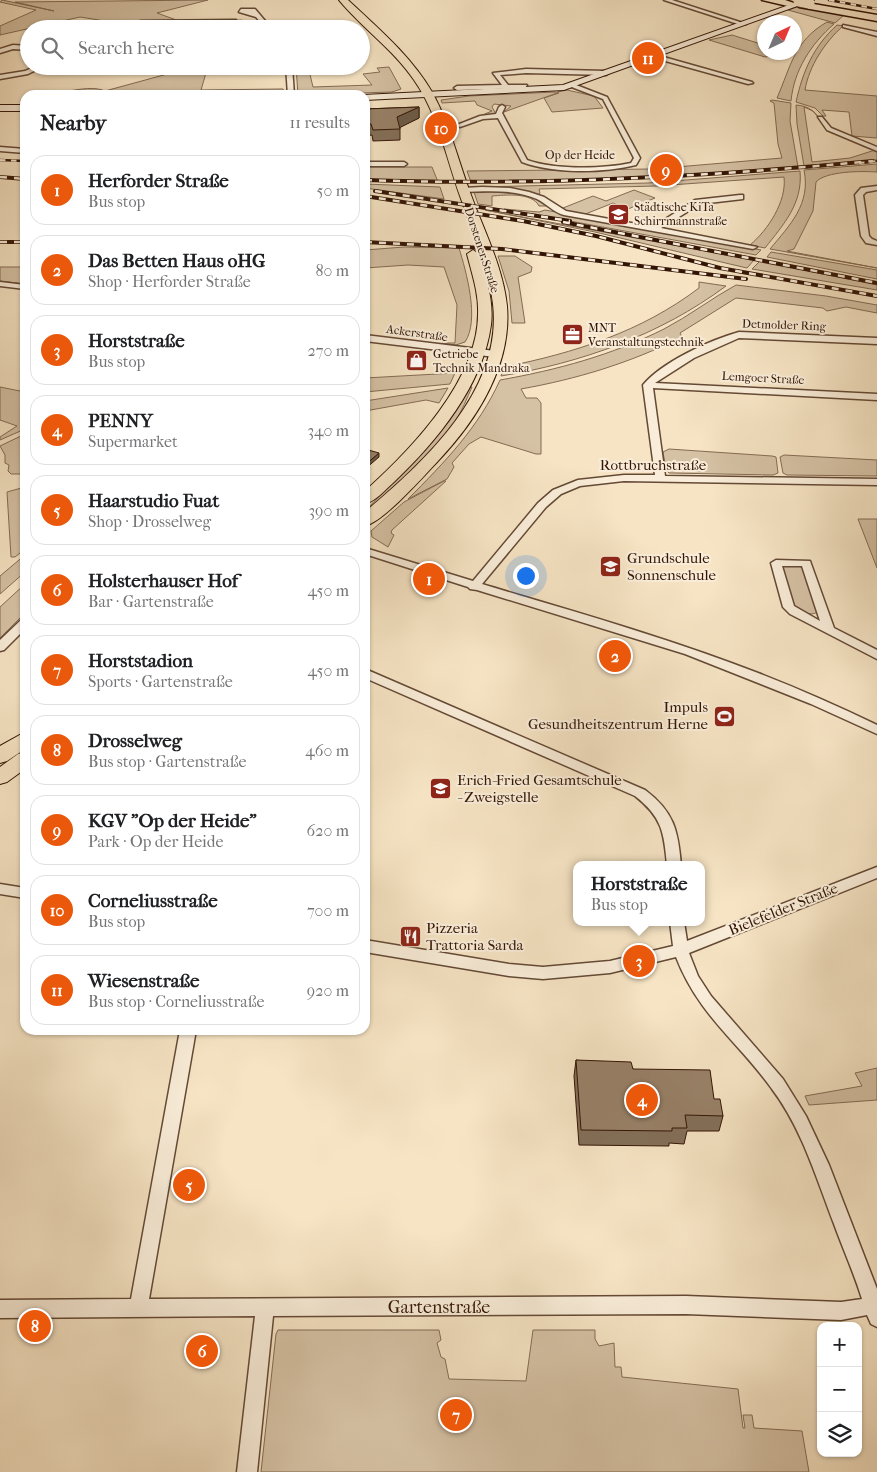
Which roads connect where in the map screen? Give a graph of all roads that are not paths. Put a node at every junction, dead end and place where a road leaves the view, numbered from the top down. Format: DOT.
graph roads {
  1 [pos="331,0"];
  2 [pos="343,0"];
  3 [pos="667,0"];
  4 [pos="768,0"];
  5 [pos="801,2"];
  6 [pos="258,16"];
  7 [pos="877,16"];
  8 [pos="261,20"];
  9 [pos="352,20"];
  10 [pos="363,20"];
  11 [pos="743,24"];
  12 [pos="845,26"];
  13 [pos="370,27"];
  14 [pos="877,34"];
  15 [pos="370,37"];
  16 [pos="20,48"];
  17 [pos="0,50"];
  18 [pos="654,56"];
  19 [pos="606,73"];
  20 [pos="20,74"];
  21 [pos="290,75"];
  22 [pos="0,77"];
  23 [pos="750,83"];
  24 [pos="571,85"];
  25 [pos="506,86"];
  26 [pos="525,86"];
  27 [pos="457,88"];
  28 [pos="291,90"];
  29 [pos="411,91"];
  30 [pos="428,94"];
  31 [pos="370,96"];
  32 [pos="502,107"];
  33 [pos="0,108"];
  34 [pos="20,108"];
  35 [pos="500,116"];
  36 [pos="820,118"];
  37 [pos="460,125"];
  38 [pos="0,149"];
  39 [pos="877,149"];
  40 [pos="20,151"];
  41 [pos="370,164"];
  42 [pos="404,164"];
  43 [pos="443,166"];
  44 [pos="877,188"];
  45 [pos="463,190"];
  46 [pos="740,197"];
  47 [pos="654,229"];
  48 [pos="877,243"];
  49 [pos="753,247"];
  50 [pos="0,284"];
  51 [pos="20,286"];
  52 [pos="370,339"];
  53 [pos="877,341"];
  54 [pos="477,353"];
  55 [pos="495,354"];
  56 [pos="648,385"];
  57 [pos="877,397"];
  58 [pos="660,479"];
  59 [pos="877,482"];
  60 [pos="370,494"];
  61 [pos="370,516"];
  62 [pos="370,553"];
  63 [pos="474,587"];
  64 [pos="20,627"];
  65 [pos="829,630"];
  66 [pos="0,647"];
  67 [pos="877,655"];
  68 [pos="370,675"];
  69 [pos="874,725"];
  70 [pos="20,742"];
  71 [pos="0,756"];
  72 [pos="20,763"];
  73 [pos="0,777"];
  74 [pos="674,861"];
  75 [pos="877,872"];
  76 [pos="0,889"];
  77 [pos="20,892"];
  78 [pos="677,926"];
  79 [pos="370,947"];
  80 [pos="680,950"];
  81 [pos="187,1035"];
  82 [pos="138,1308"];
  83 [pos="265,1308"];
  84 [pos="0,1309"];
  85 [pos="876,1310"];
  86 [pos="247,1472"];
  1 -- 9 [label="main road"];
  2 -- 10 [label="main road, Dorstener Straße"];
  3 -- 11 [label="street"];
  4 -- 5 [label="highway"];
  5 -- 7 [label="highway"];
  5 -- 11 [label="main road"];
  6 -- 8 [label="street"];
  11 -- 18 [label="main road"];
  12 -- 14 [label="street"];
  13 -- 30 [label="main road, Dorstener Straße"];
  15 -- 29 [label="main road"];
  16 -- 17 [label="street"];
  18 -- 19 [label="main road"];
  18 -- 23 [label="street"];
  19 -- 24 [label="main road"];
  19 -- 25 [label="street"];
  20 -- 22 [label="street"];
  21 -- 28 [label="street"];
  24 -- 30 [label="main road"];
  24 -- 35 [label="street, Op der Heide"];
  25 -- 26 [label="street"];
  25 -- 27 [label="street"];
  29 -- 30 [label="main road"];
  29 -- 31 [label="main road"];
  30 -- 45 [label="main road, Dorstener Straße"];
  32 -- 35 [label="street"];
  33 -- 34 [label="main road"];
  35 -- 37 [label="street"];
  36 -- 39 [label="street"];
  38 -- 40 [label="street"];
  41 -- 42 [label="street"];
  43 -- 54 [label="main road, Dorstener Straße"];
  44 -- 48 [label="street"];
  45 -- 47 [label="street"];
  45 -- 55 [label="main road, Dorstener Straße"];
  46 -- 47 [label="street"];
  47 -- 49 [label="street"];
  50 -- 51 [label="street"];
  52 -- 54 [label="street, Ackerstraße"];
  53 -- 56 [label="street, Detmolder Ring"];
  54 -- 55 [label="street, Ackerstraße"];
  54 -- 60 [label="main road, Dorstener Straße"];
  55 -- 61 [label="main road, Dorstener Straße"];
  56 -- 57 [label="street, Lemgoer Straße"];
  56 -- 58 [label="street"];
  58 -- 59 [label="street, Rottbruchstraße"];
  58 -- 63 [label="street, Rottbruchstraße"];
  62 -- 63 [label="street"];
  63 -- 69 [label="street"];
  64 -- 66 [label="street"];
  65 -- 65 [label="street"];
  65 -- 67 [label="street"];
  68 -- 74 [label="street"];
  70 -- 71 [label="main road"];
  72 -- 73 [label="main road"];
  75 -- 80 [label="street, Bielefelder Straße"];
  76 -- 77 [label="street"];
  78 -- 80 [label="street"];
  79 -- 80 [label="street, Bielefelder Straße"];
  80 -- 85 [label="street"];
  81 -- 82 [label="street"];
  82 -- 83 [label="street, Gartenstraße"];
  82 -- 84 [label="street, Gartenstraße"];
  83 -- 85 [label="street, Gartenstraße"];
  83 -- 86 [label="street"];
}
